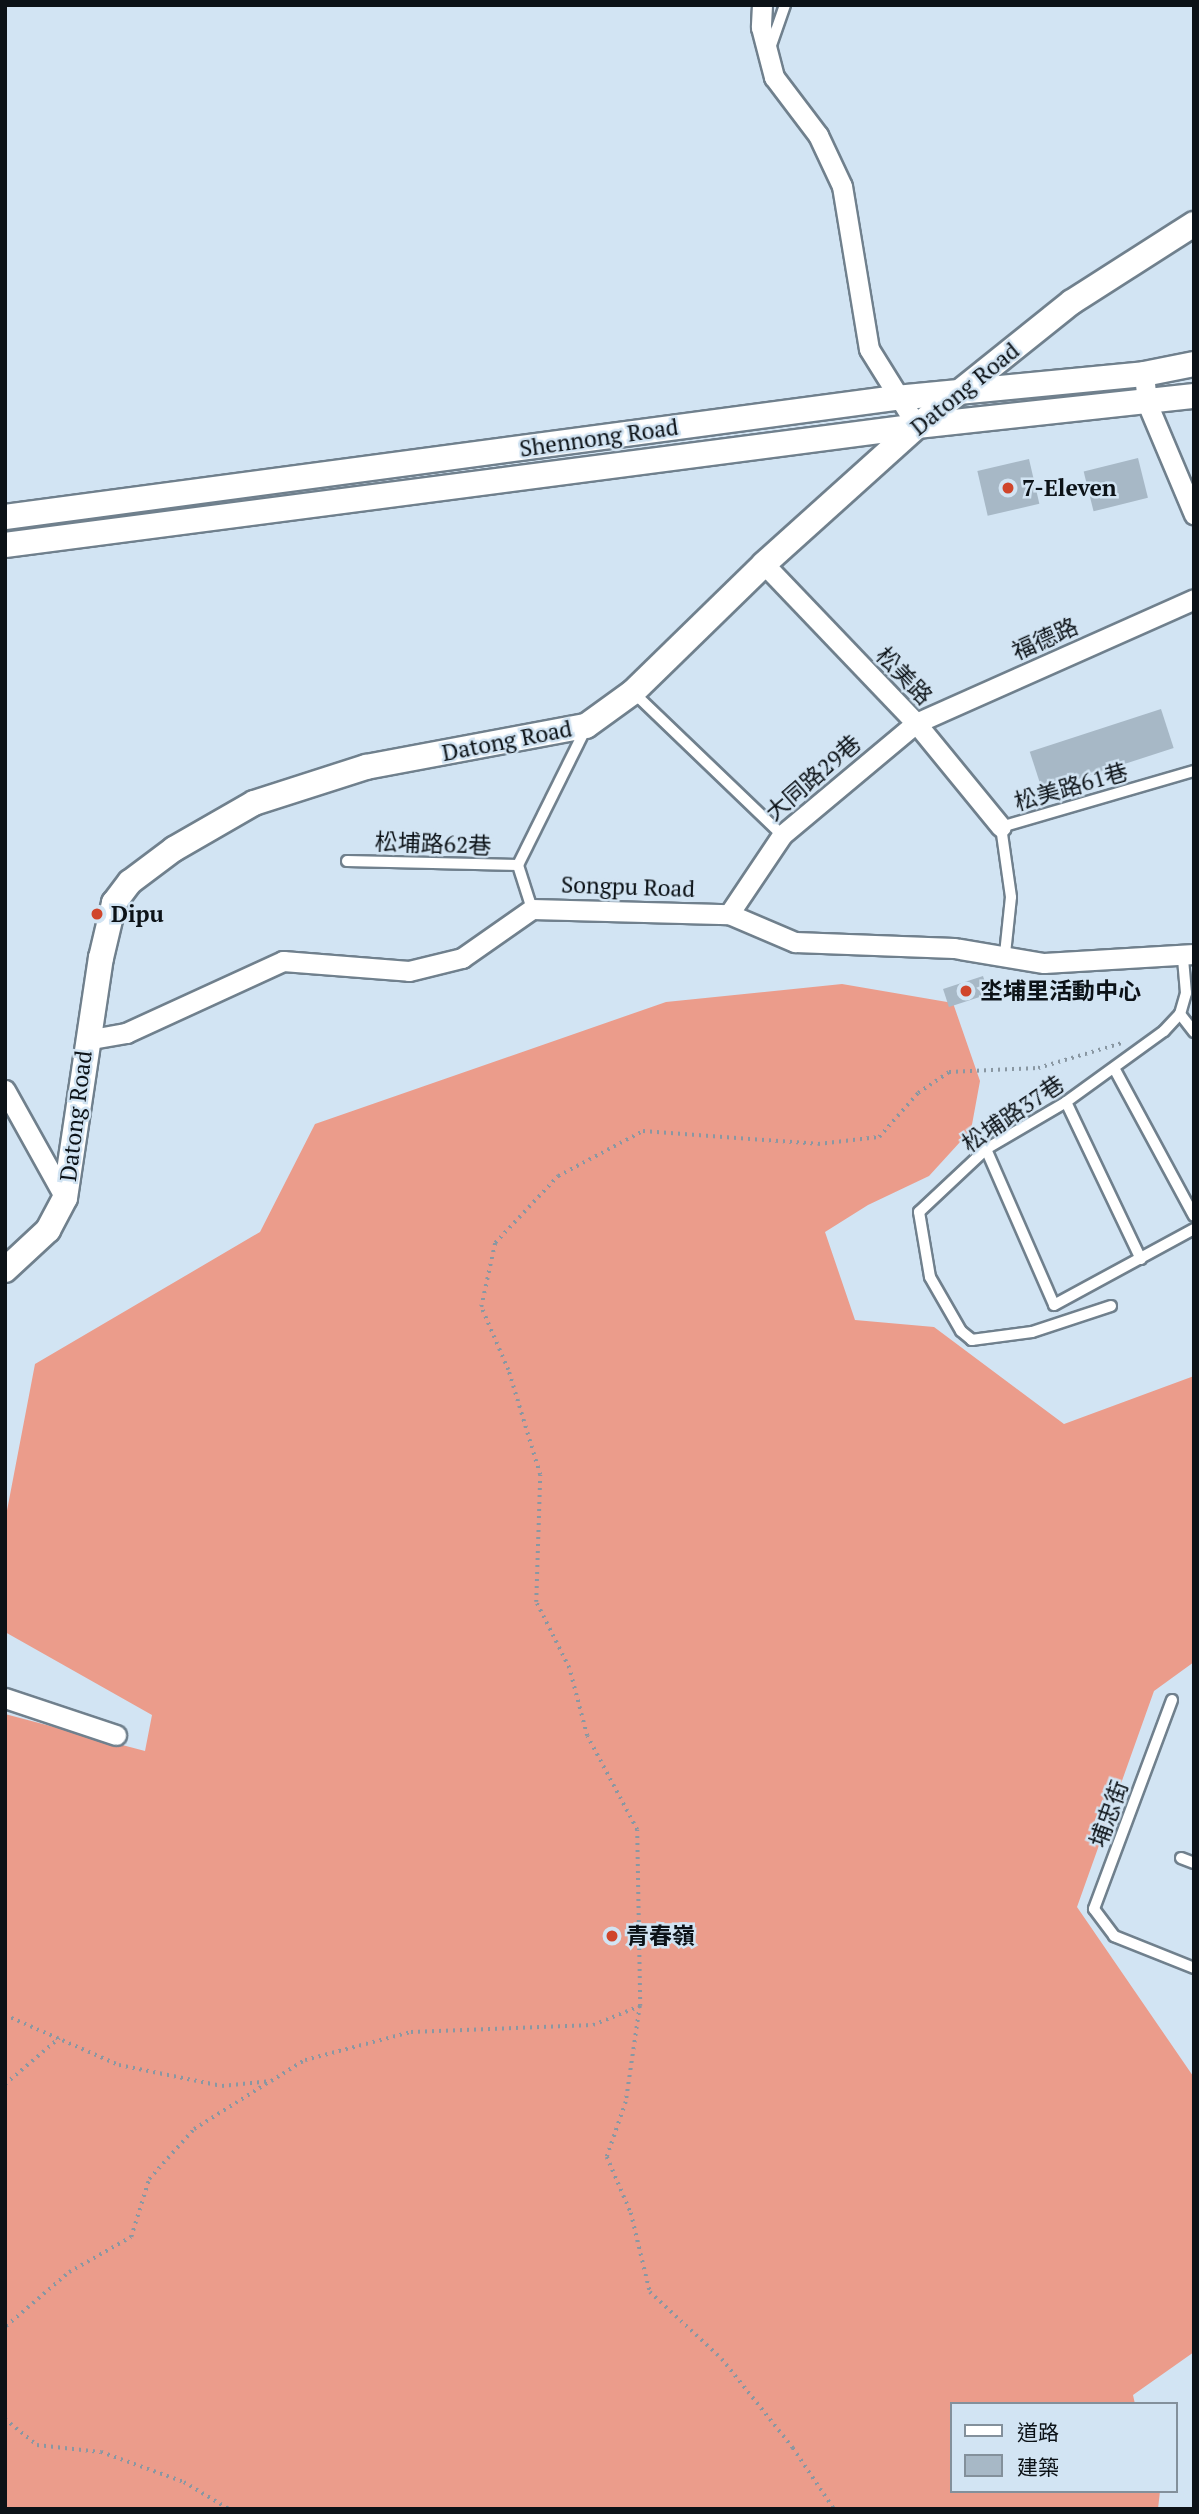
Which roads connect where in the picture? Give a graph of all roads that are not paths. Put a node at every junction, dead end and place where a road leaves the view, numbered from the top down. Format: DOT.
graph roads {
  1 [pos="762,5"];
  2 [pos="785,5"];
  3 [pos="768,53"];
  4 [pos="1194,224"];
  5 [pos="1194,364"];
  6 [pos="1144,373"];
  7 [pos="966,390"];
  8 [pos="1194,396"];
  9 [pos="896,398"];
  10 [pos="1147,403"];
  11 [pos="917,426"];
  12 [pos="1194,514"];
  13 [pos="5,517"];
  14 [pos="5,545"];
  15 [pos="764,564"];
  16 [pos="1194,599"];
  17 [pos="634,692"];
  18 [pos="916,723"];
  19 [pos="586,726"];
  20 [pos="1194,771"];
  21 [pos="1001,827"];
  22 [pos="782,835"];
  23 [pos="347,861"];
  24 [pos="518,865"];
  25 [pos="532,909"];
  26 [pos="729,914"];
  27 [pos="1004,954"];
  28 [pos="1188,956"];
  29 [pos="1180,1013"];
  30 [pos="1194,1032"];
  31 [pos="86,1040"];
  32 [pos="1114,1068"];
  33 [pos="5,1090"];
  34 [pos="1066,1101"];
  35 [pos="986,1149"];
  36 [pos="65,1198"];
  37 [pos="1194,1216"];
  38 [pos="1194,1229"];
  39 [pos="1140,1259"];
  40 [pos="5,1269"];
  41 [pos="1111,1306"];
  42 [pos="5,1698"];
  43 [pos="1172,1700"];
  44 [pos="116,1735"];
  45 [pos="1181,1857"];
  46 [pos="1194,1863"];
  47 [pos="1194,1968"];
  1 -- 3 [label="street"];
  2 -- 3 [label="lane"];
  3 -- 9 [label="street"];
  4 -- 7 [label="street, Datong Road"];
  5 -- 6 [label="street, Shennong Road"];
  6 -- 7 [label="street, Shennong Road"];
  6 -- 10 [label="street"];
  7 -- 9 [label="street, Shennong Road"];
  7 -- 11 [label="street, Datong Road"];
  8 -- 10 [label="street, Shennong Road"];
  9 -- 11 [label="street"];
  9 -- 13 [label="street, Shennong Road"];
  10 -- 11 [label="street, Shennong Road"];
  10 -- 12 [label="street"];
  11 -- 14 [label="street, Shennong Road"];
  11 -- 15 [label="street, Datong Road"];
  15 -- 17 [label="street, Datong Road"];
  15 -- 18 [label="street, 松美路"];
  16 -- 18 [label="street, 福德路"];
  17 -- 19 [label="street, Datong Road"];
  17 -- 22 [label="lane"];
  18 -- 21 [label="street, 松美路"];
  18 -- 22 [label="street, 大同路29巷"];
  19 -- 24 [label="lane, 松埔路62巷"];
  19 -- 31 [label="street, Datong Road"];
  20 -- 21 [label="lane, 松美路61巷"];
  21 -- 27 [label="lane, 松美路61巷"];
  22 -- 26 [label="street, 大同路29巷"];
  23 -- 24 [label="lane, 松埔路62巷"];
  24 -- 25 [label="lane, 松埔路62巷"];
  25 -- 26 [label="street, Songpu Road"];
  25 -- 31 [label="street, Songpu Road"];
  26 -- 27 [label="street, Songpu Road"];
  27 -- 28 [label="street, Songpu Road"];
  28 -- 29 [label="lane"];
  29 -- 30 [label="lane"];
  29 -- 32 [label="lane, 松埔路37巷"];
  31 -- 36 [label="street, Datong Road"];
  32 -- 34 [label="lane, 松埔路37巷"];
  32 -- 37 [label="lane"];
  33 -- 36 [label="street"];
  34 -- 35 [label="lane, 松埔路37巷"];
  34 -- 39 [label="lane"];
  35 -- 39 [label="lane"];
  35 -- 41 [label="lane, 松埔路37巷"];
  36 -- 40 [label="street, Datong Road"];
  38 -- 39 [label="lane"];
  42 -- 44 [label="street"];
  43 -- 47 [label="lane, 埔忠街"];
  45 -- 46 [label="lane"];
}
